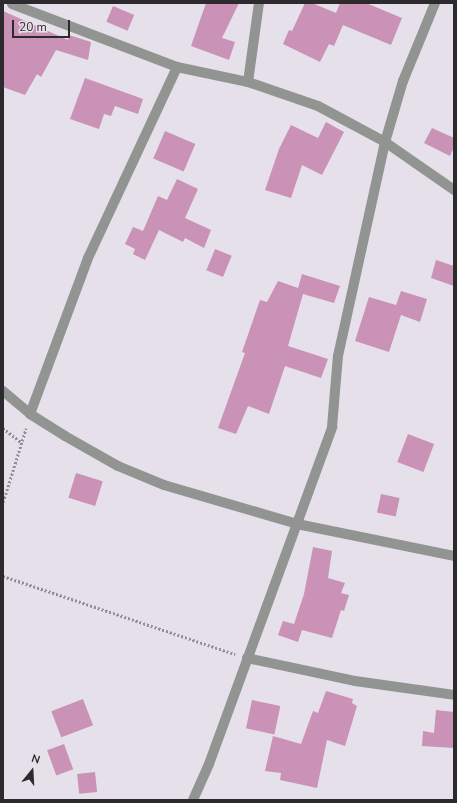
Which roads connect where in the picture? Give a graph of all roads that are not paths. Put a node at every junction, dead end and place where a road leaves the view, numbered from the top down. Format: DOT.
graph roads {
  1 [pos="259,3"];
  2 [pos="435,3"];
  3 [pos="12,4"];
  4 [pos="178,67"];
  5 [pos="248,82"];
  6 [pos="385,142"];
  7 [pos="454,190"];
  8 [pos="3,391"];
  9 [pos="30,414"];
  10 [pos="297,524"];
  11 [pos="454,556"];
  12 [pos="247,658"];
  13 [pos="454,695"];
  14 [pos="193,800"];
  1 -- 5 [label="street"];
  2 -- 6 [label="street"];
  3 -- 4 [label="street"];
  4 -- 5 [label="street"];
  4 -- 9 [label="street"];
  5 -- 6 [label="street"];
  6 -- 7 [label="street"];
  6 -- 10 [label="street"];
  8 -- 9 [label="street"];
  9 -- 10 [label="street"];
  10 -- 11 [label="street"];
  10 -- 12 [label="street"];
  12 -- 13 [label="street"];
  12 -- 14 [label="street"];
}
